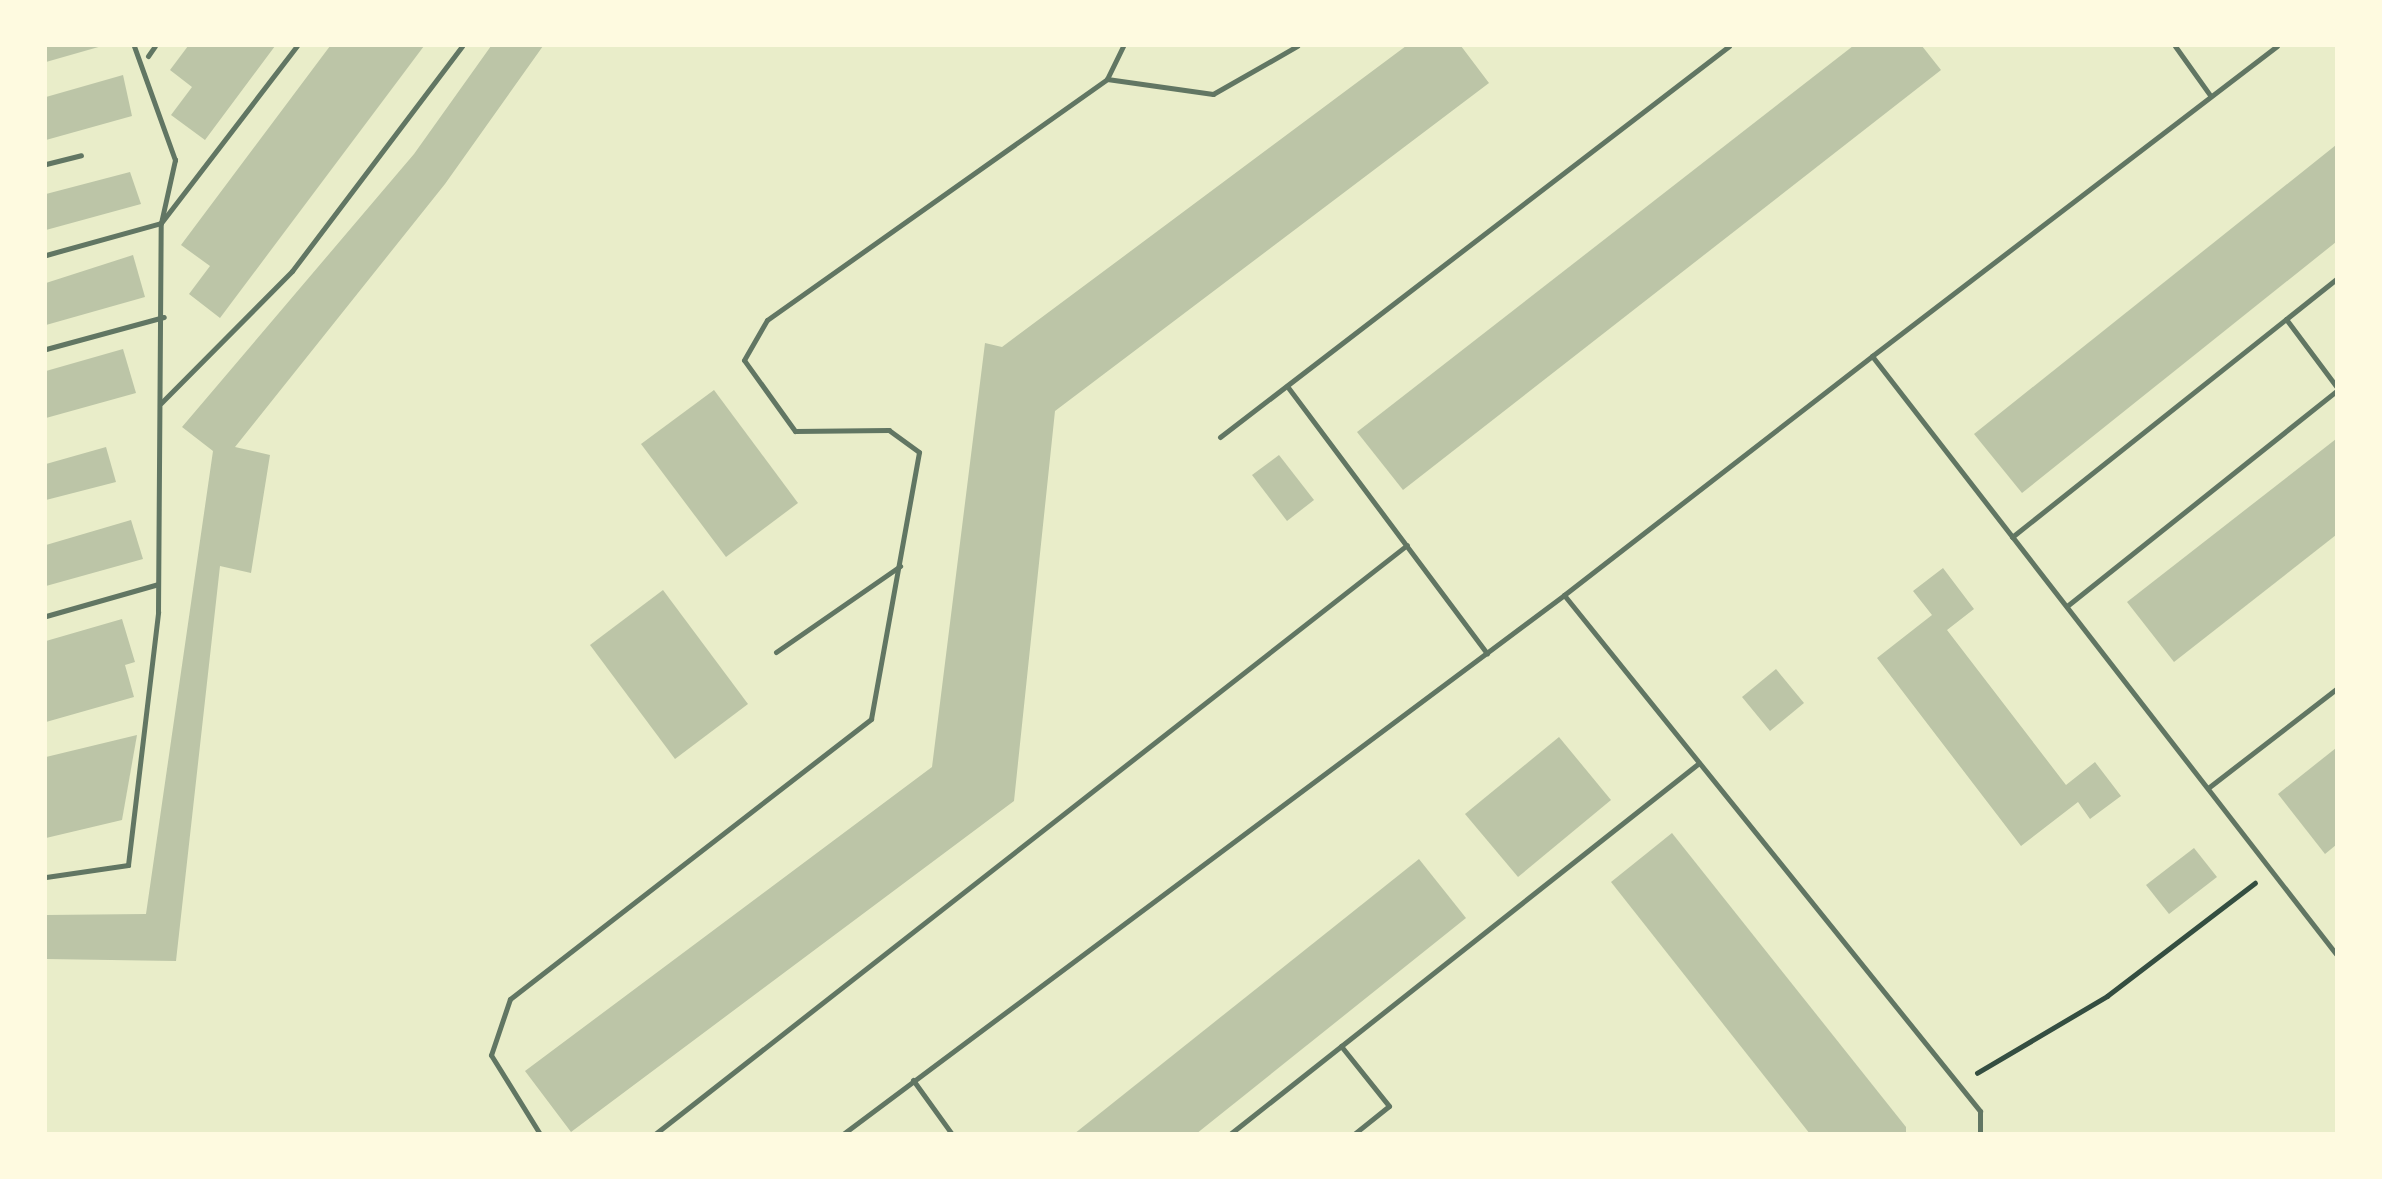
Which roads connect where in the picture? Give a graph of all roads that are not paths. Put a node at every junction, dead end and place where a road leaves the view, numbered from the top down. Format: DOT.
graph roads {
  1 [pos="134,46"];
  2 [pos="155,46"];
  3 [pos="297,46"];
  4 [pos="462,46"];
  5 [pos="1123,46"];
  6 [pos="1297,46"];
  7 [pos="1729,46"];
  8 [pos="2175,46"];
  9 [pos="2277,46"];
  10 [pos="148,56"];
  11 [pos="1107,79"];
  12 [pos="2210,95"];
  13 [pos="81,155"];
  14 [pos="46,164"];
  15 [pos="161,223"];
  16 [pos="46,255"];
  17 [pos="2336,279"];
  18 [pos="164,317"];
  19 [pos="2286,319"];
  20 [pos="46,349"];
  21 [pos="1872,356"];
  22 [pos="1287,386"];
  23 [pos="2336,389"];
  24 [pos="161,403"];
  25 [pos="1220,437"];
  26 [pos="2012,537"];
  27 [pos="1407,545"];
  28 [pos="900,566"];
  29 [pos="158,584"];
  30 [pos="1564,595"];
  31 [pos="2067,606"];
  32 [pos="46,616"];
  33 [pos="776,652"];
  34 [pos="1487,653"];
  35 [pos="2336,689"];
  36 [pos="1699,764"];
  37 [pos="2208,788"];
  38 [pos="46,877"];
  39 [pos="2336,954"];
  40 [pos="1341,1046"];
  41 [pos="913,1080"];
  42 [pos="540,1133"];
  43 [pos="655,1133"];
  44 [pos="843,1133"];
  45 [pos="952,1133"];
  46 [pos="1230,1133"];
  47 [pos="1354,1133"];
  48 [pos="1980,1133"];
  1 -- 15 [label="lane"];
  2 -- 10 [label="lane"];
  3 -- 15 [label="lane"];
  4 -- 24 [label="lane"];
  5 -- 11 [label="lane"];
  6 -- 11 [label="lane"];
  7 -- 22 [label="lane"];
  8 -- 12 [label="lane"];
  9 -- 12 [label="lane"];
  11 -- 28 [label="lane"];
  12 -- 21 [label="lane"];
  13 -- 14 [label="lane"];
  15 -- 16 [label="lane"];
  15 -- 18 [label="lane"];
  17 -- 19 [label="lane"];
  18 -- 20 [label="lane"];
  18 -- 24 [label="lane"];
  19 -- 23 [label="lane"];
  19 -- 26 [label="lane"];
  21 -- 26 [label="lane"];
  21 -- 30 [label="lane"];
  22 -- 25 [label="lane"];
  22 -- 27 [label="lane"];
  23 -- 31 [label="lane"];
  24 -- 29 [label="lane"];
  26 -- 31 [label="lane"];
  27 -- 34 [label="lane"];
  27 -- 43 [label="lane"];
  28 -- 33 [label="lane"];
  28 -- 42 [label="lane"];
  29 -- 32 [label="lane"];
  29 -- 38 [label="lane"];
  30 -- 34 [label="lane"];
  30 -- 36 [label="lane"];
  31 -- 37 [label="lane"];
  34 -- 41 [label="lane"];
  35 -- 37 [label="lane"];
  36 -- 40 [label="lane"];
  36 -- 48 [label="lane"];
  37 -- 39 [label="lane"];
  40 -- 46 [label="lane"];
  40 -- 47 [label="lane"];
  41 -- 44 [label="lane"];
  41 -- 45 [label="lane"];
}
